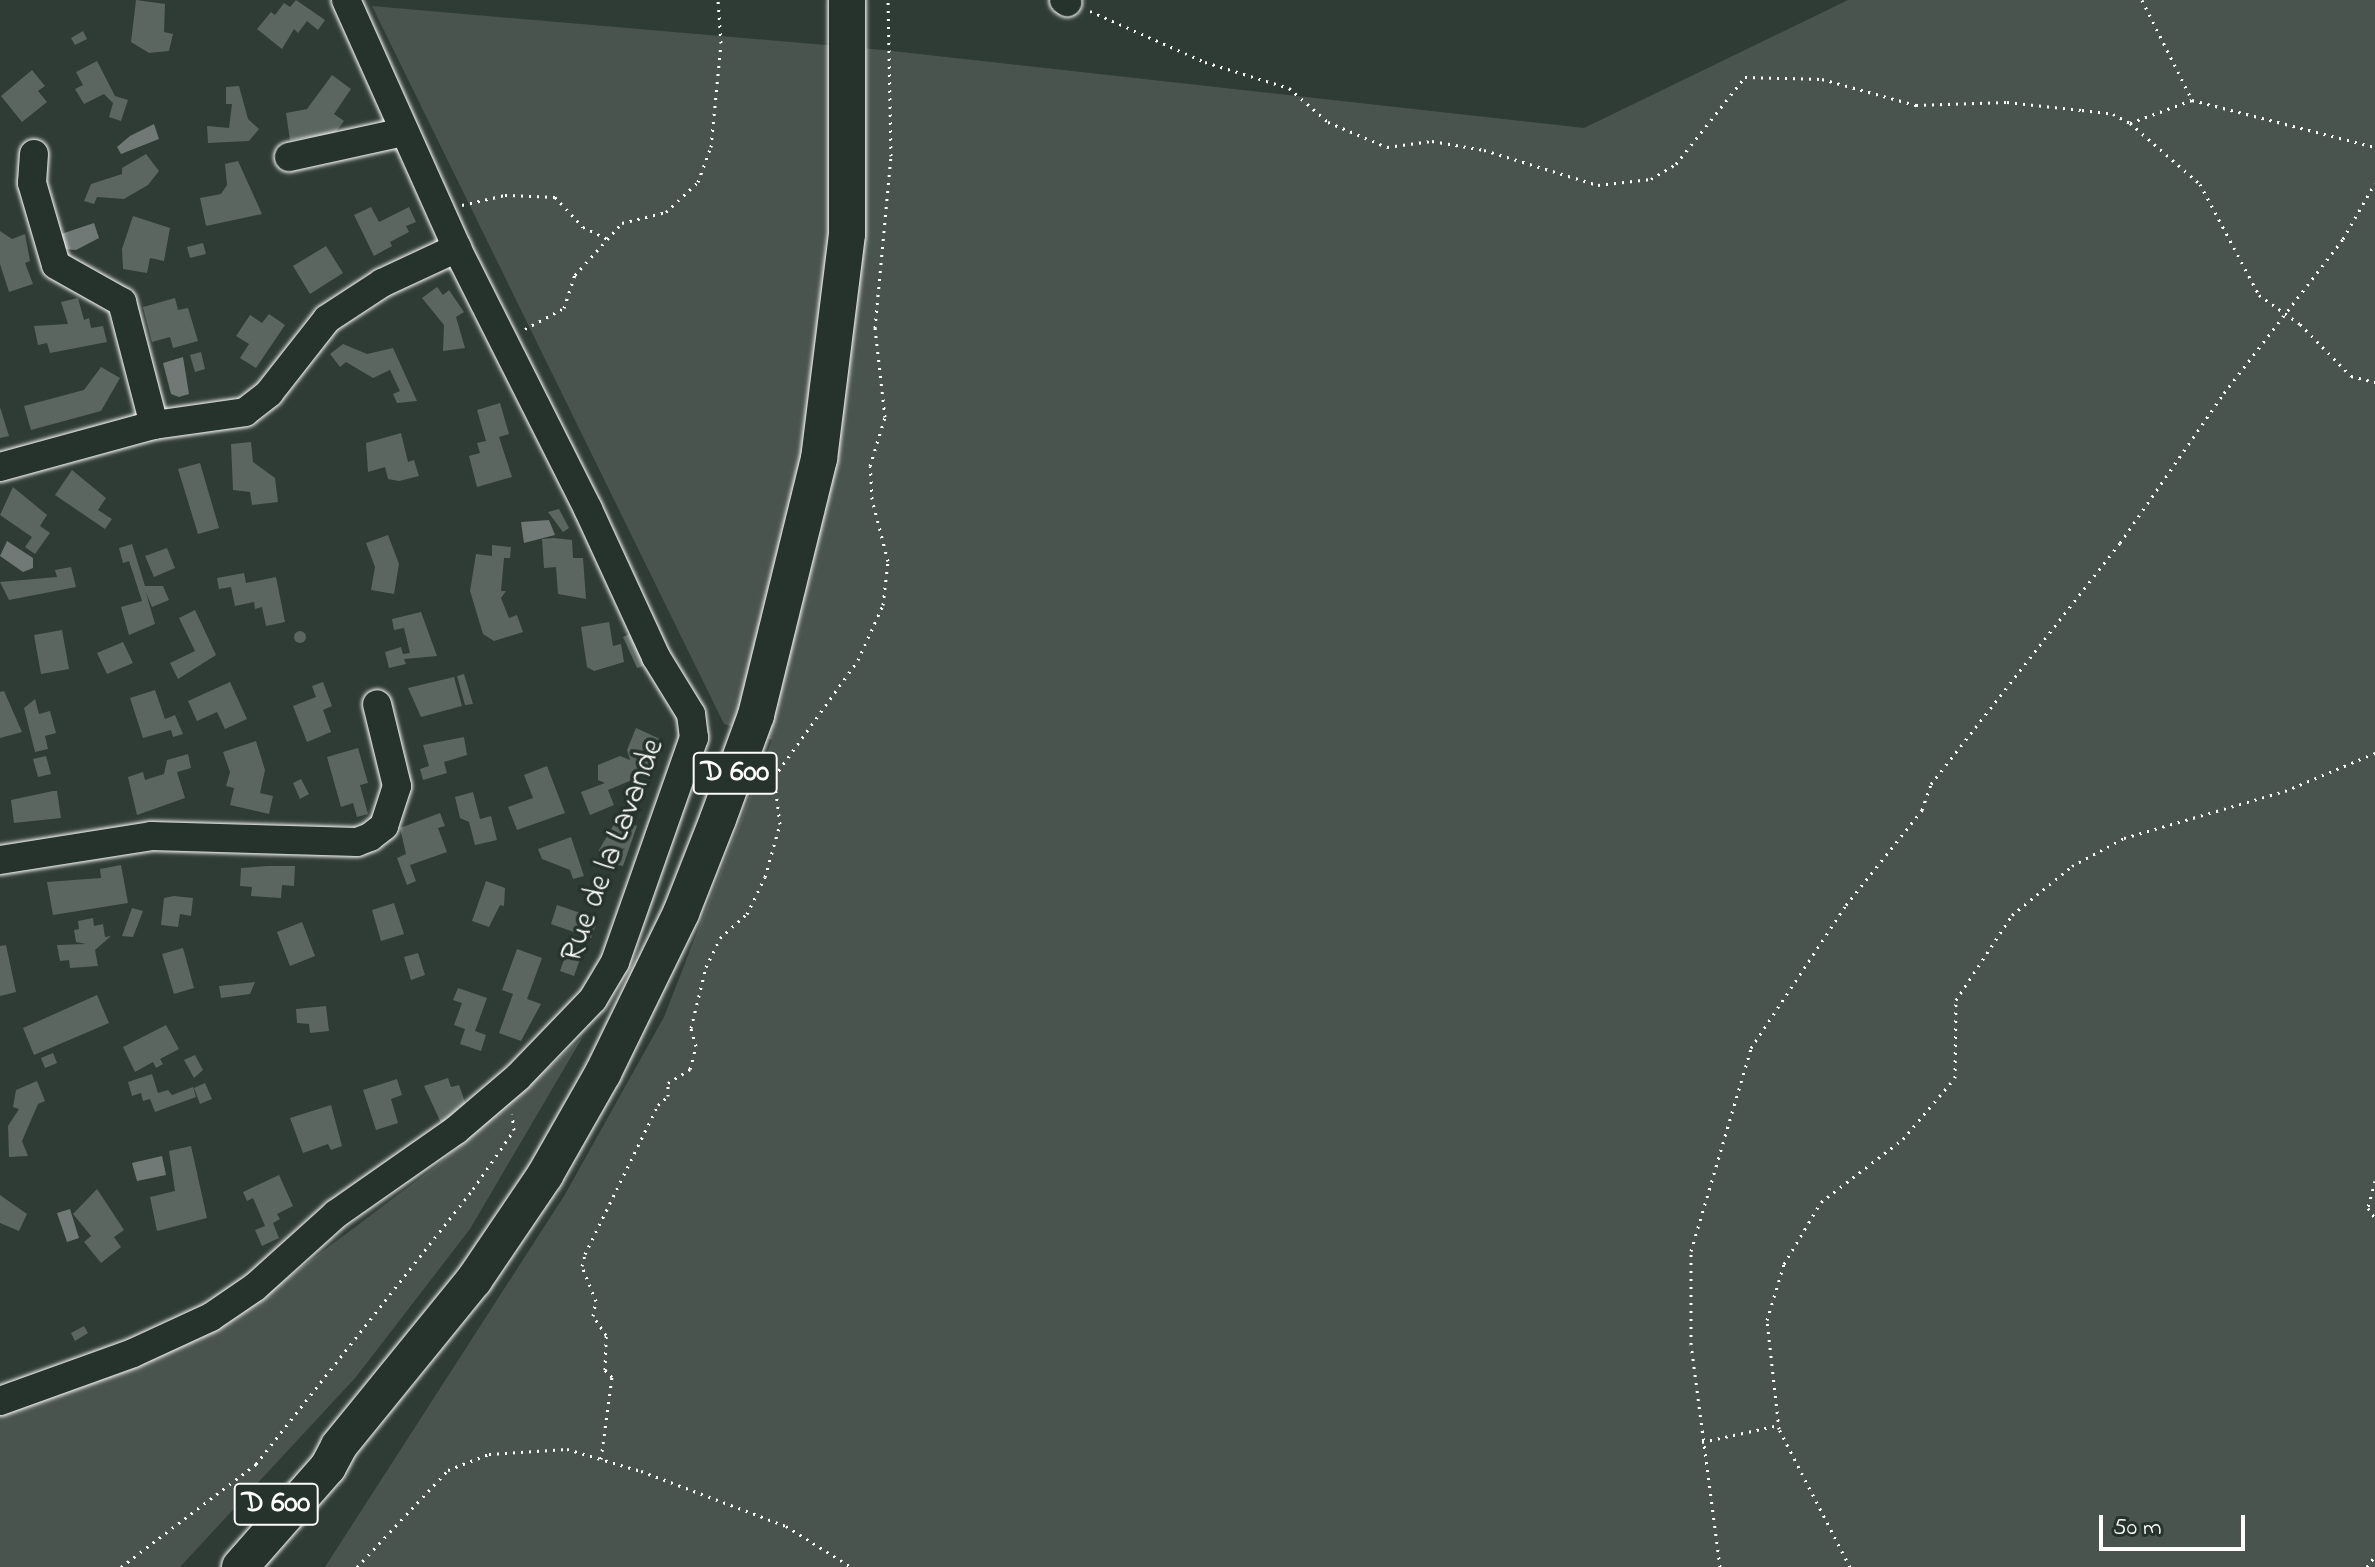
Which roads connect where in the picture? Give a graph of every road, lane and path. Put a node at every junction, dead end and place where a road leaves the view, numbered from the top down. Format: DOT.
graph roads {
  1 [pos="346,0"];
  2 [pos="718,0"];
  3 [pos="847,0"];
  4 [pos="2142,0"];
  5 [pos="1066,1"];
  6 [pos="2192,100"];
  7 [pos="2130,123"];
  8 [pos="404,132"];
  9 [pos="2375,147"];
  10 [pos="34,154"];
  11 [pos="289,157"];
  12 [pos="2375,183"];
  13 [pos="438,208"];
  14 [pos="608,239"];
  15 [pos="457,248"];
  16 [pos="2284,316"];
  17 [pos="503,340"];
  18 [pos="2375,382"];
  19 [pos="154,425"];
  20 [pos="0,467"];
  21 [pos="377,704"];
  22 [pos="2375,753"];
  23 [pos="0,860"];
  24 [pos="507,1086"];
  25 [pos="2375,1181"];
  26 [pos="2375,1218"];
  27 [pos="0,1401"];
  28 [pos="1779,1425"];
  29 [pos="1702,1442"];
  30 [pos="339,1446"];
  31 [pos="2375,1556"];
  32 [pos="121,1567"];
  33 [pos="216,1567"];
  34 [pos="240,1567"];
  35 [pos="357,1567"];
  36 [pos="851,1567"];
  37 [pos="1720,1567"];
  38 [pos="1850,1567"];
  39 [pos="2367,1567"];
  1 -- 8 [label="street, Rue de la Lavande"];
  2 -- 14 [label="path"];
  3 -- 30 [label="main road, D 600"];
  4 -- 6 [label="path"];
  5 -- 7 [label="path"];
  6 -- 7 [label="path"];
  6 -- 9 [label="path"];
  7 -- 16 [label="path"];
  8 -- 11 [label="street"];
  8 -- 13 [label="street, Rue de la Lavande"];
  10 -- 19 [label="street"];
  12 -- 16 [label="path"];
  13 -- 14 [label="path"];
  13 -- 15 [label="street, Rue de la Lavande"];
  14 -- 17 [label="path"];
  15 -- 17 [label="street, Rue de la Lavande"];
  15 -- 19 [label="street"];
  16 -- 18 [label="path"];
  16 -- 29 [label="path"];
  17 -- 24 [label="street, Rue de la Lavande"];
  19 -- 20 [label="street"];
  21 -- 23 [label="street"];
  22 -- 28 [label="path"];
  24 -- 27 [label="street, Rue de la Lavande"];
  24 -- 32 [label="path"];
  25 -- 26 [label="path"];
  28 -- 29 [label="path"];
  28 -- 38 [label="path"];
  29 -- 37 [label="path"];
  30 -- 33 [label="main road, D 600"];
  30 -- 34 [label="main road, D 600"];
  31 -- 39 [label="path"];
  35 -- 36 [label="path"];
}
